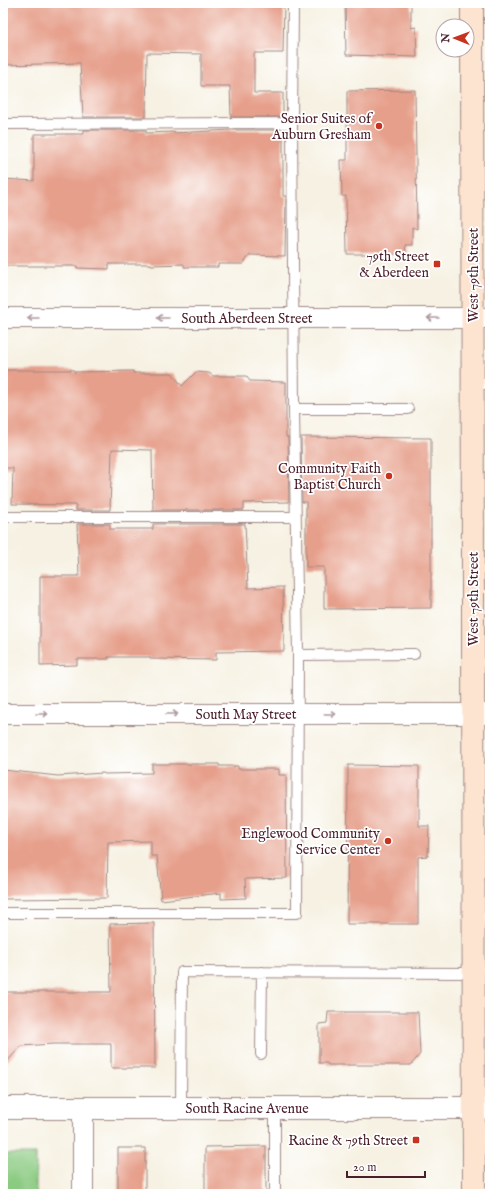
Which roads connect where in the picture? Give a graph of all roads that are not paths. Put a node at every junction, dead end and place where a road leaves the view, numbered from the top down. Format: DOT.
graph roads {
  1 [pos="293,3"];
  2 [pos="472,3"];
  3 [pos="292,123"];
  4 [pos="3,124"];
  5 [pos="3,318"];
  6 [pos="294,318"];
  7 [pos="481,318"];
  8 [pos="481,384"];
  9 [pos="294,409"];
  10 [pos="408,409"];
  11 [pos="296,517"];
  12 [pos="3,518"];
  13 [pos="414,654"];
  14 [pos="298,655"];
  15 [pos="3,714"];
  16 [pos="298,714"];
  17 [pos="482,714"];
  18 [pos="3,913"];
  19 [pos="482,918"];
  20 [pos="262,972"];
  21 [pos="474,973"];
  22 [pos="261,1054"];
  23 [pos="3,1108"];
  24 [pos="83,1108"];
  25 [pos="181,1108"];
  26 [pos="275,1108"];
  27 [pos="482,1108"];
  28 [pos="82,1194"];
  29 [pos="275,1194"];
  30 [pos="474,1194"];
  1 -- 3 [label="lane"];
  2 -- 7 [label="main road, West 79th Street"];
  3 -- 4 [label="lane"];
  3 -- 6 [label="lane"];
  6 -- 5 [label="street, South Aberdeen Street, one-way"];
  7 -- 6 [label="street, South Aberdeen Street, one-way"];
  6 -- 9 [label="lane"];
  7 -- 8 [label="main road, West 79th Street"];
  8 -- 17 [label="main road, West 79th Street"];
  9 -- 10 [label="lane"];
  9 -- 11 [label="lane"];
  11 -- 12 [label="lane"];
  11 -- 14 [label="lane"];
  13 -- 14 [label="lane"];
  14 -- 16 [label="lane"];
  15 -- 16 [label="street, South May Street, one-way"];
  16 -- 17 [label="street, South May Street, one-way"];
  16 -- 18 [label="lane"];
  17 -- 19 [label="main road, West 79th Street"];
  19 -- 21 [label="main road, West 79th Street"];
  20 -- 21 [label="lane"];
  20 -- 22 [label="lane"];
  20 -- 25 [label="lane"];
  21 -- 27 [label="main road, West 79th Street"];
  23 -- 24 [label="street, South Racine Avenue"];
  24 -- 25 [label="street, South Racine Avenue"];
  24 -- 28 [label="street"];
  25 -- 26 [label="street, South Racine Avenue"];
  26 -- 27 [label="street, South Racine Avenue"];
  26 -- 29 [label="lane"];
  27 -- 30 [label="main road, West 79th Street"];
}
